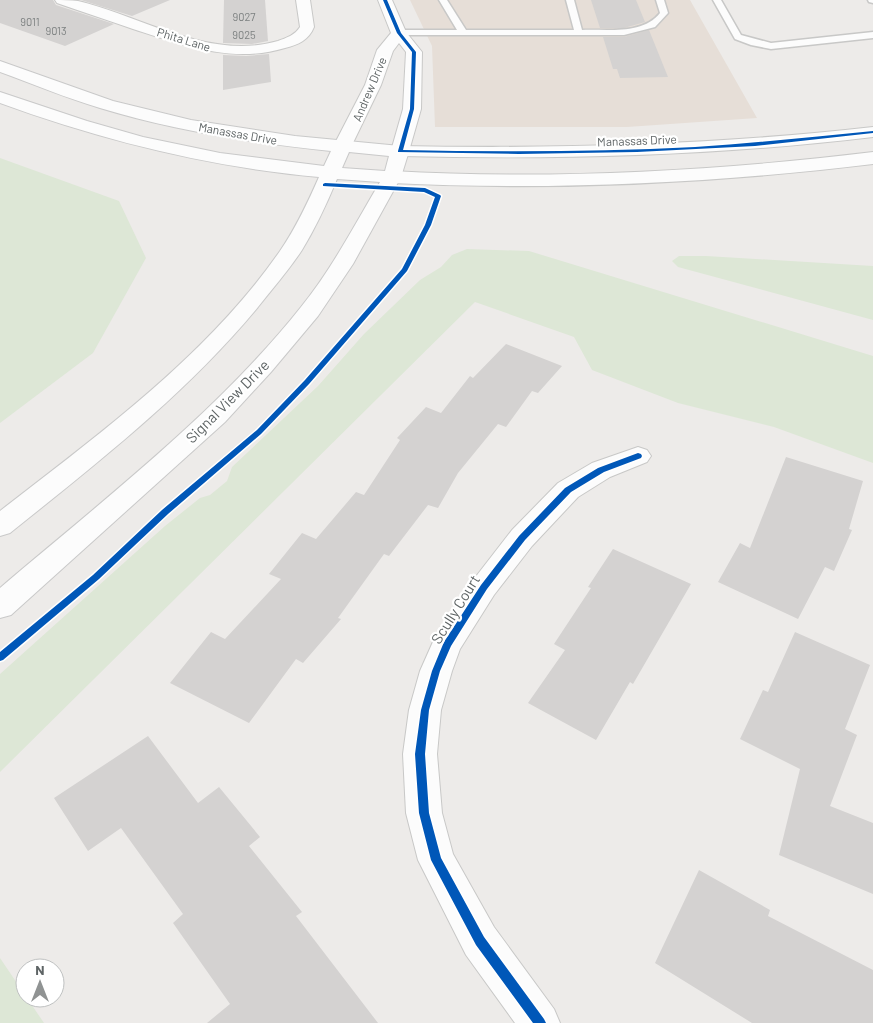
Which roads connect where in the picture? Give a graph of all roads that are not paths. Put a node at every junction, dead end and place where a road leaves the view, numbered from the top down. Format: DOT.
graph roads {
  1 [pos="62,0"];
  2 [pos="303,0"];
  3 [pos="385,0"];
  4 [pos="443,0"];
  5 [pos="570,0"];
  6 [pos="660,0"];
  7 [pos="717,0"];
  8 [pos="399,33"];
  9 [pos="464,33"];
  10 [pos="579,33"];
  11 [pos="873,34"];
  12 [pos="0,66"];
  13 [pos="0,97"];
  14 [pos="873,132"];
  15 [pos="342,147"];
  16 [pos="400,151"];
  17 [pos="873,158"];
  18 [pos="330,173"];
  19 [pos="392,177"];
  20 [pos="638,456"];
  21 [pos="0,526"];
  22 [pos="0,606"];
  23 [pos="540,1023"];
  1 -- 2 [label="street, Phita Lane"];
  3 -- 8 [label="street"];
  4 -- 9 [label="lane"];
  5 -- 10 [label="lane"];
  6 -- 10 [label="lane"];
  7 -- 11 [label="lane"];
  8 -- 9 [label="lane"];
  8 -- 15 [label="street, Andrew Drive"];
  8 -- 16 [label="street"];
  9 -- 10 [label="lane"];
  12 -- 15 [label="street, Manassas Drive"];
  13 -- 18 [label="street, Manassas Drive"];
  14 -- 16 [label="street, Manassas Drive"];
  15 -- 16 [label="street, Manassas Drive"];
  15 -- 18 [label="street"];
  16 -- 19 [label="street, Signal View Drive"];
  17 -- 19 [label="street, Manassas Drive"];
  18 -- 19 [label="street, Manassas Drive"];
  18 -- 21 [label="street"];
  19 -- 22 [label="street, Signal View Drive"];
  20 -- 23 [label="street, Scully Court"];
}
